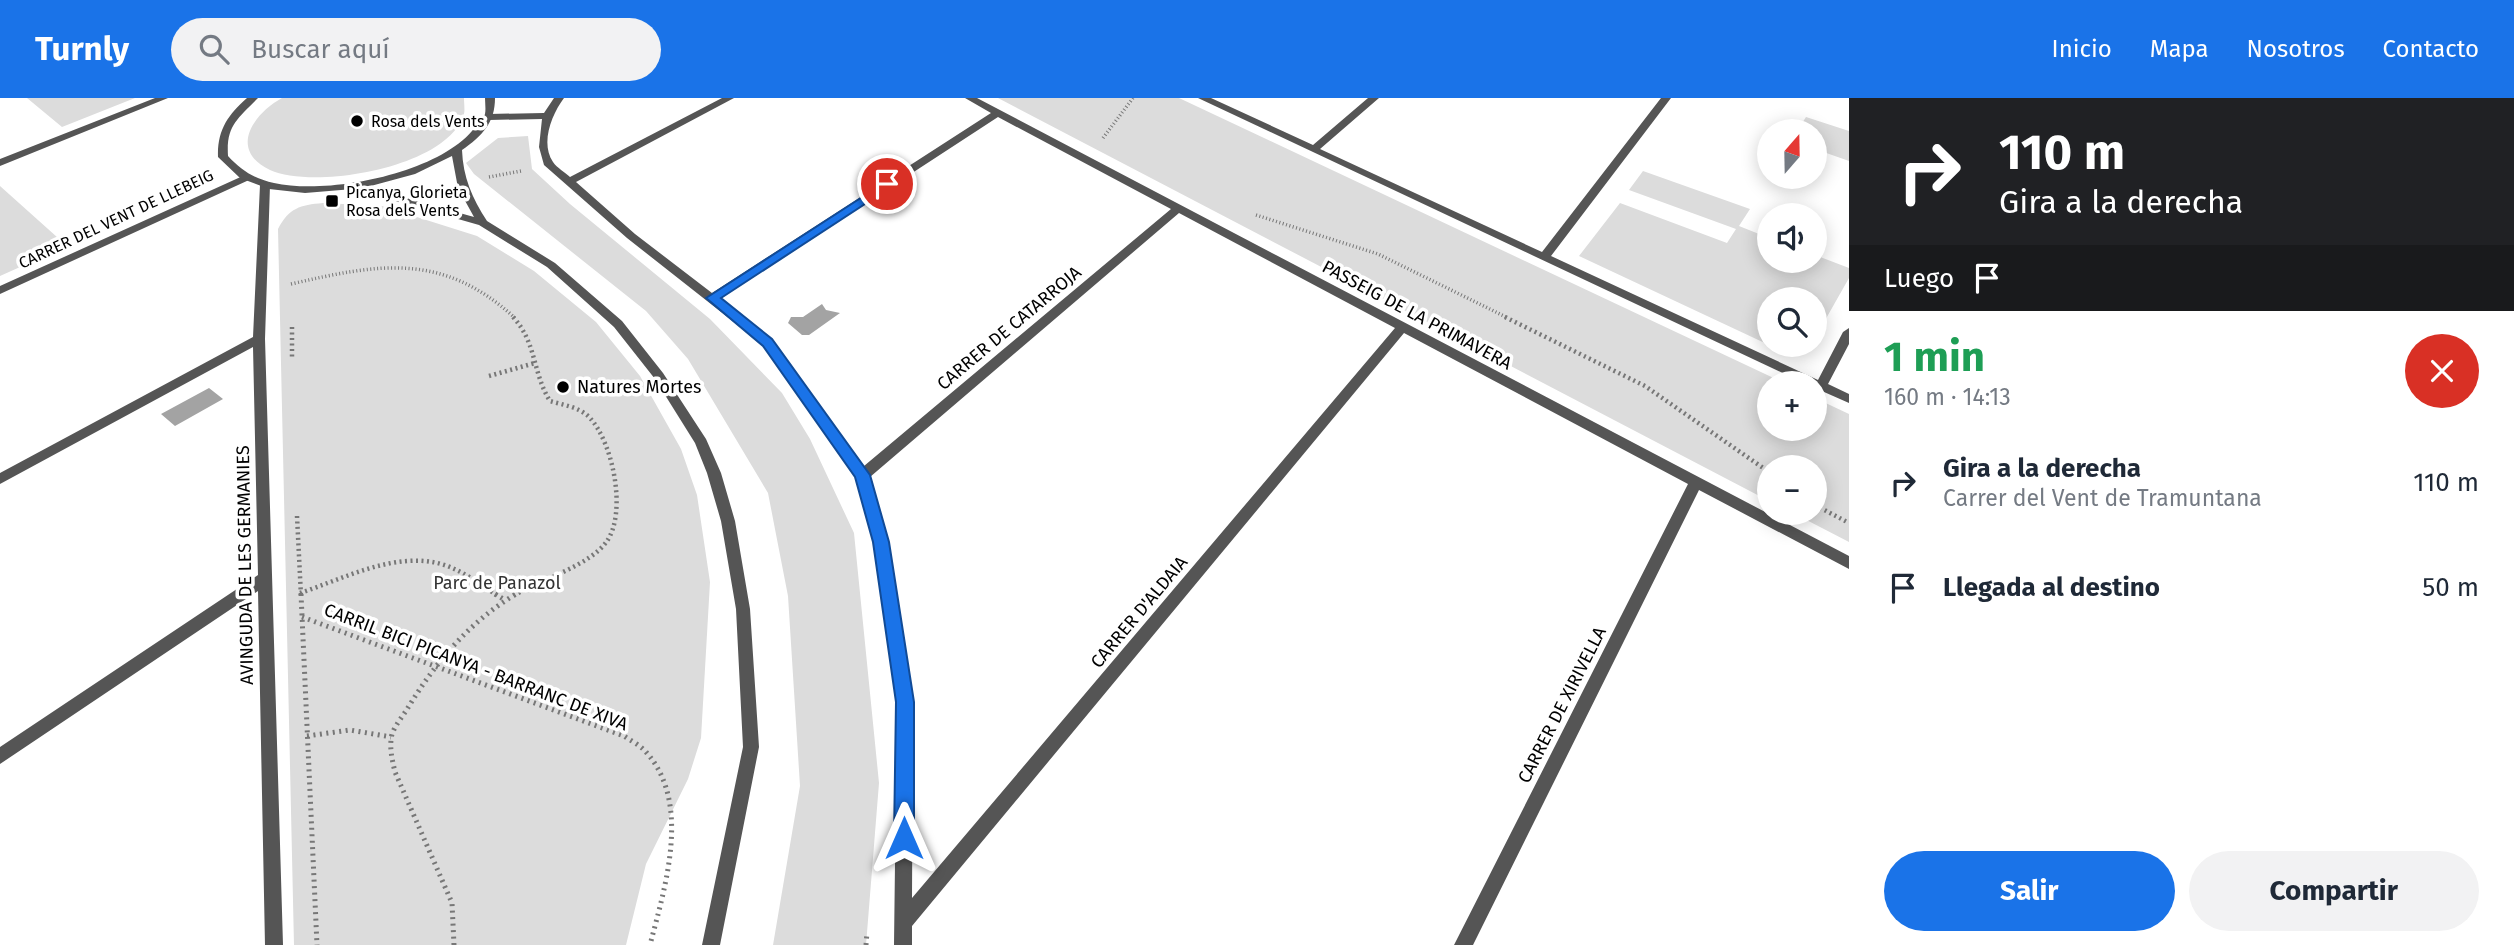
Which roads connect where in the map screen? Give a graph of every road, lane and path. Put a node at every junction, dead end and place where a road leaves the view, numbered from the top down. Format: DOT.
graph roads {
  1 [pos="163,98"];
  2 [pos="253,98"];
  3 [pos="490,98"];
  4 [pos="559,98"];
  5 [pos="729,98"];
  6 [pos="970,98"];
  7 [pos="1133,98"];
  8 [pos="1203,98"];
  9 [pos="1374,98"];
  10 [pos="1666,98"];
  11 [pos="997,113"];
  12 [pos="546,116"];
  13 [pos="489,117"];
  14 [pos="1115,144"];
  15 [pos="457,148"];
  16 [pos="1313,150"];
  17 [pos="0,163"];
  18 [pos="532,169"];
  19 [pos="245,178"];
  20 [pos="481,179"];
  21 [pos="568,181"];
  22 [pos="265,185"];
  23 [pos="357,187"];
  24 [pos="1179,208"];
  25 [pos="1249,213"];
  26 [pos="483,223"];
  27 [pos="1544,257"];
  28 [pos="290,272"];
  29 [pos="291,284"];
  30 [pos="0,290"];
  31 [pos="292,292"];
  32 [pos="712,298"];
  33 [pos="292,326"];
  34 [pos="1402,327"];
  35 [pos="1849,332"];
  36 [pos="259,339"];
  37 [pos="536,363"];
  38 [pos="292,364"];
  39 [pos="1790,371"];
  40 [pos="489,376"];
  41 [pos="1827,376"];
  42 [pos="1827,389"];
  43 [pos="1849,400"];
  44 [pos="1757,463"];
  45 [pos="863,475"];
  46 [pos="0,479"];
  47 [pos="1696,482"];
  48 [pos="1827,511"];
  49 [pos="297,513"];
  50 [pos="1849,523"];
  51 [pos="1849,562"];
  52 [pos="265,578"];
  53 [pos="300,593"];
  54 [pos="505,600"];
  55 [pos="302,617"];
  56 [pos="436,667"];
  57 [pos="307,736"];
  58 [pos="391,737"];
  59 [pos="0,756"];
  60 [pos="868,919"];
  61 [pos="905,921"];
  62 [pos="274,945"];
  63 [pos="317,945"];
  64 [pos="454,945"];
  65 [pos="650,945"];
  66 [pos="711,945"];
  67 [pos="866,945"];
  68 [pos="903,945"];
  69 [pos="1463,945"];
  1 -- 17 [label="street"];
  2 -- 19 [label="street"];
  3 -- 13 [label="street"];
  4 -- 12 [label="street"];
  5 -- 21 [label="street"];
  6 -- 11 [label="street, PASSEIG DE LA PRIMAVERA"];
  7 -- 14 [label="path"];
  8 -- 16 [label="street"];
  9 -- 16 [label="street"];
  10 -- 27 [label="street"];
  11 -- 24 [label="street, PASSEIG DE LA PRIMAVERA"];
  11 -- 32 [label="street"];
  12 -- 13 [label="street"];
  12 -- 21 [label="street"];
  13 -- 15 [label="street"];
  15 -- 23 [label="street"];
  15 -- 26 [label="street"];
  16 -- 27 [label="street"];
  18 -- 20 [label="path"];
  19 -- 22 [label="street"];
  19 -- 30 [label="street, CARRER DEL VENT DE LLEBEIG"];
  21 -- 32 [label="street"];
  22 -- 23 [label="street"];
  22 -- 36 [label="street, AVINGUDA DE LES GERMANIES"];
  23 -- 26 [label="street"];
  24 -- 34 [label="street, PASSEIG DE LA PRIMAVERA"];
  24 -- 45 [label="street, CARRER DE CATARROJA"];
  25 -- 44 [label="path"];
  26 -- 66 [label="street"];
  27 -- 39 [label="street"];
  28 -- 29 [label="path"];
  29 -- 31 [label="path"];
  29 -- 37 [label="path"];
  32 -- 45 [label="street"];
  33 -- 38 [label="path"];
  34 -- 47 [label="street, PASSEIG DE LA PRIMAVERA"];
  34 -- 61 [label="street, CARRER D'ALDAIA"];
  35 -- 41 [label="street"];
  36 -- 46 [label="street"];
  36 -- 52 [label="street, AVINGUDA DE LES GERMANIES"];
  37 -- 40 [label="path"];
  37 -- 54 [label="path"];
  42 -- 43 [label="street"];
  45 -- 61 [label="street"];
  47 -- 51 [label="street, PASSEIG DE LA PRIMAVERA"];
  47 -- 69 [label="street, CARRER DE XIRIVELLA"];
  48 -- 50 [label="path"];
  49 -- 53 [label="path, CARRIL BICI PICANYA - BARRANC DE XIVA"];
  52 -- 59 [label="street"];
  52 -- 62 [label="street, AVINGUDA DE LES GERMANIES"];
  53 -- 54 [label="path"];
  53 -- 55 [label="path, CARRIL BICI PICANYA - BARRANC DE XIVA"];
  54 -- 56 [label="path"];
  55 -- 56 [label="path, CARRIL BICI PICANYA - BARRANC DE XIVA"];
  55 -- 57 [label="path, CARRIL BICI PICANYA - BARRANC DE XIVA"];
  56 -- 58 [label="path"];
  56 -- 65 [label="path, CARRIL BICI PICANYA - BARRANC DE XIVA"];
  57 -- 58 [label="path"];
  57 -- 63 [label="path, CARRIL BICI PICANYA - BARRANC DE XIVA"];
  58 -- 64 [label="path"];
  60 -- 67 [label="path"];
  61 -- 68 [label="street"];
}
